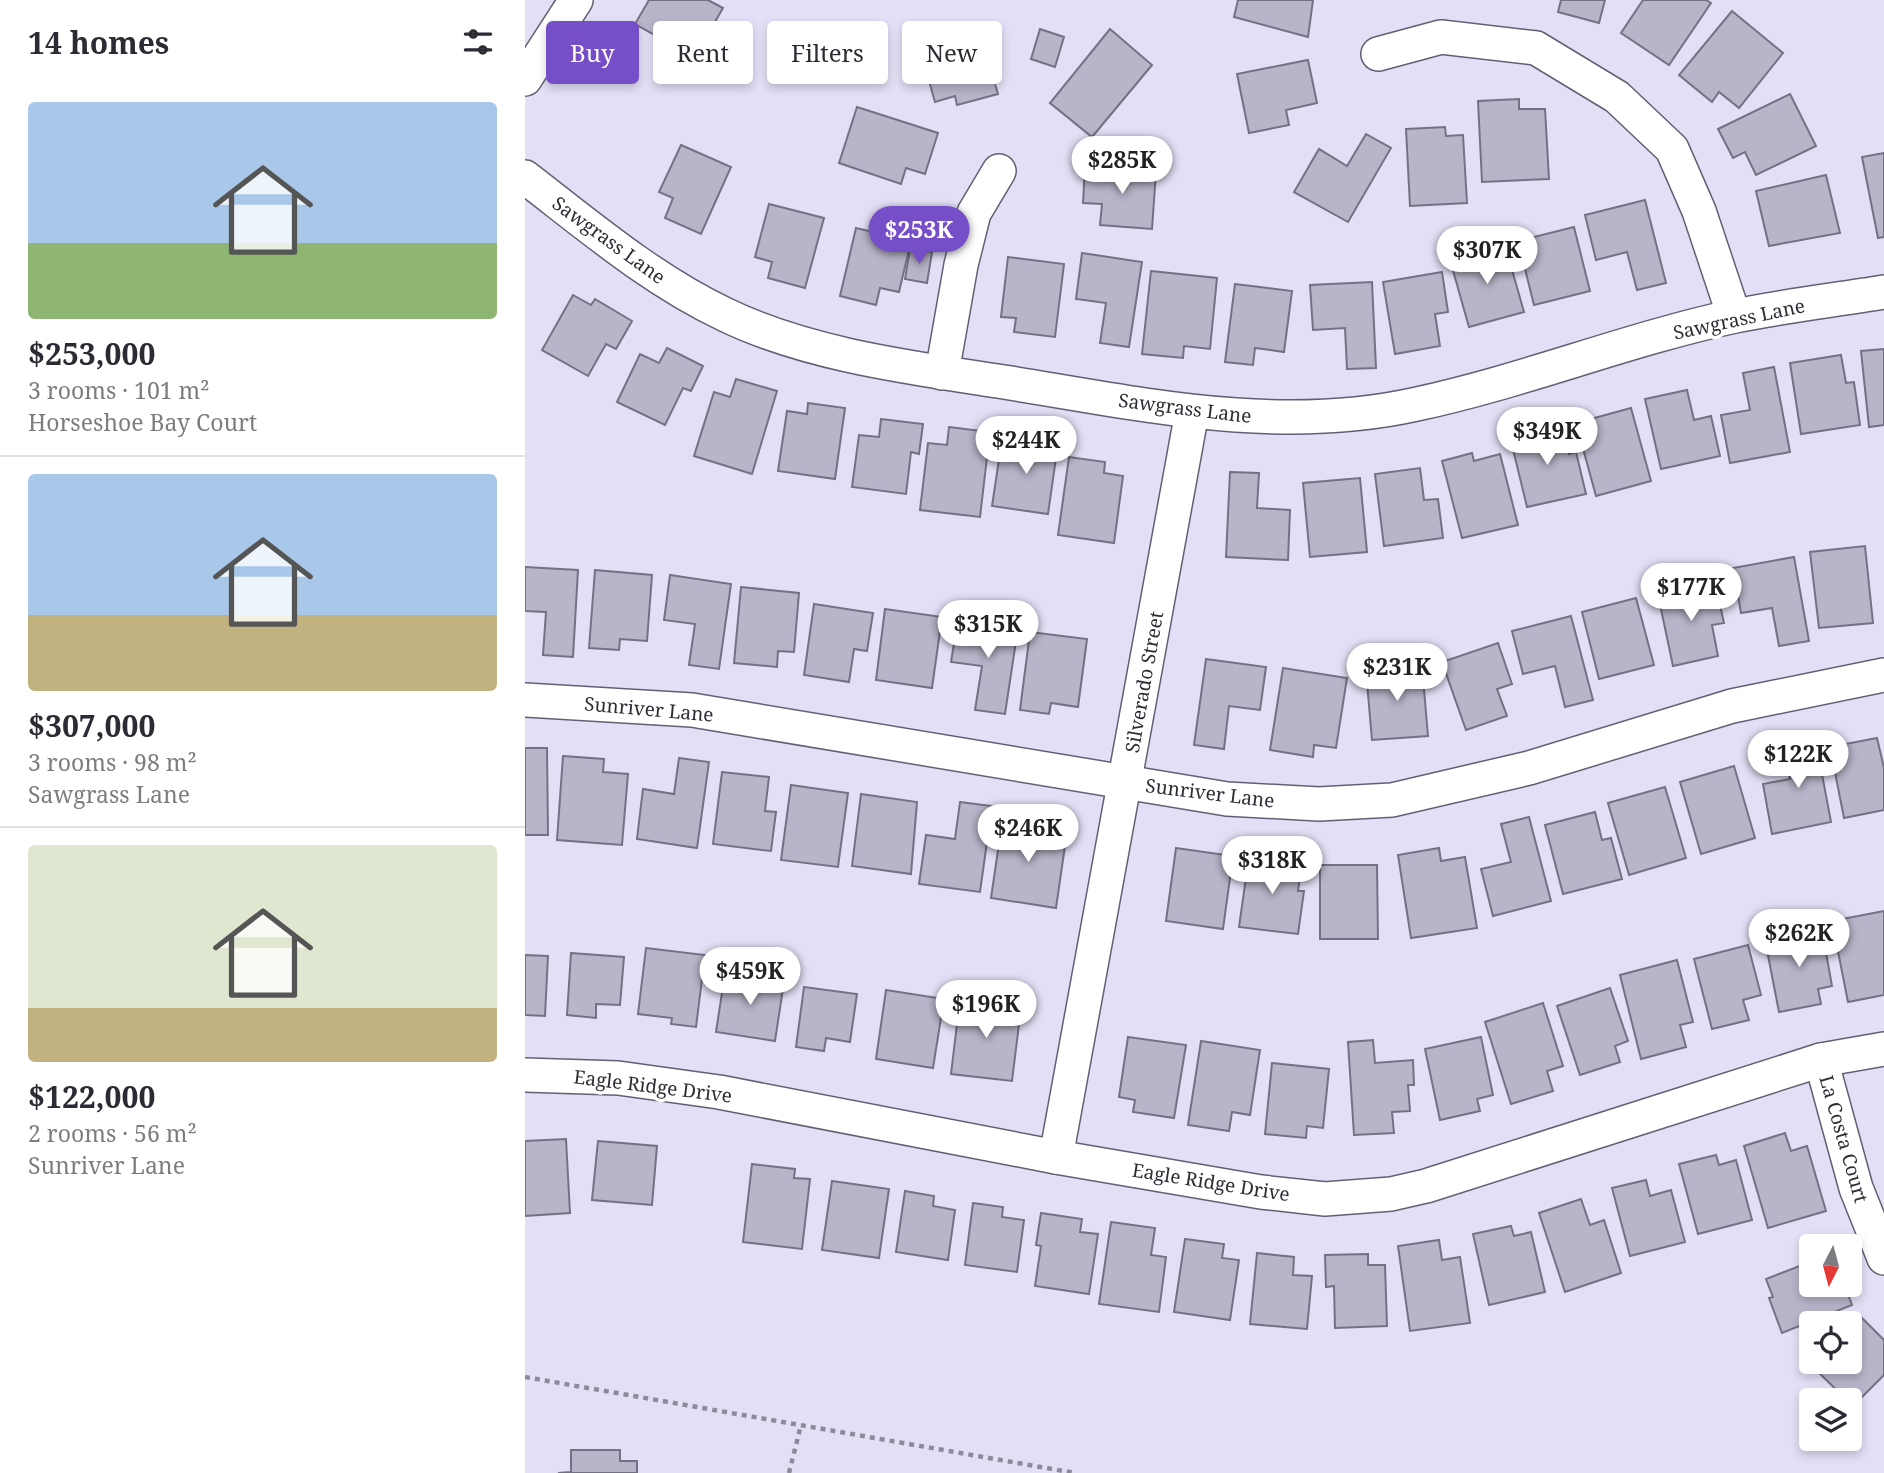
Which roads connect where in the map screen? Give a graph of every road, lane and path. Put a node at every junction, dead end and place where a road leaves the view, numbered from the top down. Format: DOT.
graph roads {
  1 [pos="576,0"];
  2 [pos="1378,54"];
  3 [pos="525,79"];
  4 [pos="999,171"];
  5 [pos="525,177"];
  6 [pos="1884,292"];
  7 [pos="1734,316"];
  8 [pos="943,373"];
  9 [pos="1192,412"];
  10 [pos="1884,675"];
  11 [pos="525,700"];
  12 [pos="1126,782"];
  13 [pos="1884,1049"];
  14 [pos="1821,1060"];
  15 [pos="525,1075"];
  16 [pos="1056,1157"];
  17 [pos="1884,1258"];
  18 [pos="525,1377"];
  19 [pos="801,1425"];
  20 [pos="789,1473"];
  21 [pos="1075,1473"];
  1 -- 3 [label="street"];
  2 -- 7 [label="street"];
  4 -- 8 [label="street"];
  5 -- 8 [label="street, Sawgrass Lane"];
  6 -- 7 [label="street, Sawgrass Lane"];
  7 -- 9 [label="street, Sawgrass Lane"];
  8 -- 9 [label="street, Sawgrass Lane"];
  9 -- 12 [label="street, Silverado Street"];
  10 -- 12 [label="street, Sunriver Lane"];
  11 -- 12 [label="street, Sunriver Lane"];
  12 -- 16 [label="street, Silverado Street"];
  13 -- 14 [label="street, Eagle Ridge Drive"];
  14 -- 16 [label="street, Eagle Ridge Drive"];
  14 -- 17 [label="street, La Costa Court"];
  15 -- 16 [label="street, Eagle Ridge Drive"];
  18 -- 19 [label="path"];
  19 -- 20 [label="path"];
  19 -- 21 [label="path"];
}
